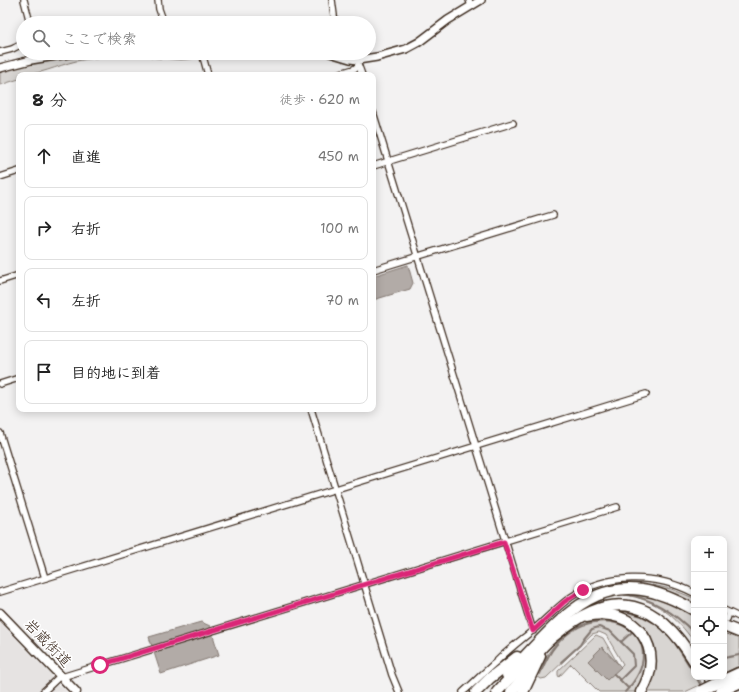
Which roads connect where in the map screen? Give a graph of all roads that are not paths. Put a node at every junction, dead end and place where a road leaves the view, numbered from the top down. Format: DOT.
graph roads {
  1 [pos="24,0"];
  2 [pos="158,0"];
  3 [pos="332,0"];
  4 [pos="481,0"];
  5 [pos="470,3"];
  6 [pos="29,16"];
  7 [pos="161,16"];
  8 [pos="334,16"];
  9 [pos="16,48"];
  10 [pos="0,52"];
  11 [pos="376,57"];
  12 [pos="31,60"];
  13 [pos="205,60"];
  14 [pos="351,60"];
  15 [pos="368,60"];
  16 [pos="358,63"];
  17 [pos="0,68"];
  18 [pos="207,72"];
  19 [pos="344,72"];
  20 [pos="361,72"];
  21 [pos="376,122"];
  22 [pos="513,123"];
  23 [pos="388,162"];
  24 [pos="376,165"];
  25 [pos="16,172"];
  26 [pos="0,177"];
  27 [pos="553,215"];
  28 [pos="417,256"];
  29 [pos="376,269"];
  30 [pos="16,276"];
  31 [pos="0,280"];
  32 [pos="16,379"];
  33 [pos="0,384"];
  34 [pos="646,394"];
  35 [pos="312,412"];
  36 [pos="0,433"];
  37 [pos="476,446"];
  38 [pos="336,489"];
  39 [pos="617,507"];
  40 [pos="504,542"];
  41 [pos="45,578"];
  42 [pos="364,585"];
  43 [pos="0,592"];
  44 [pos="691,592"];
  45 [pos="691,609"];
  46 [pos="727,612"];
  47 [pos="0,613"];
  48 [pos="567,613"];
  49 [pos="739,617"];
  50 [pos="579,618"];
  51 [pos="727,624"];
  52 [pos="533,631"];
  53 [pos="739,632"];
  54 [pos="542,646"];
  55 [pos="691,646"];
  56 [pos="527,649"];
  57 [pos="691,656"];
  58 [pos="533,668"];
  59 [pos="739,673"];
  60 [pos="60,676"];
  61 [pos="703,680"];
  62 [pos="711,680"];
  63 [pos="732,683"];
  64 [pos="43,692"];
  65 [pos="76,692"];
  66 [pos="400,692"];
  67 [pos="463,692"];
  68 [pos="476,692"];
  69 [pos="483,692"];
  70 [pos="490,692"];
  71 [pos="497,692"];
  72 [pos="504,692"];
  73 [pos="511,692"];
  74 [pos="517,692"];
  75 [pos="523,692"];
  76 [pos="641,692"];
  77 [pos="704,692"];
  78 [pos="717,692"];
  79 [pos="721,692"];
  1 -- 6 [label="street"];
  2 -- 7 [label="street"];
  3 -- 8 [label="street"];
  4 -- 5 [label="street"];
  5 -- 11 [label="street"];
  9 -- 10 [label="street"];
  12 -- 17 [label="street"];
  13 -- 18 [label="street"];
  14 -- 16 [label="street"];
  15 -- 16 [label="street"];
  16 -- 19 [label="street"];
  16 -- 20 [label="street"];
  21 -- 23 [label="street"];
  22 -- 23 [label="street"];
  23 -- 24 [label="street"];
  23 -- 28 [label="street"];
  25 -- 26 [label="street"];
  27 -- 28 [label="street"];
  28 -- 29 [label="street"];
  28 -- 37 [label="street"];
  30 -- 31 [label="street"];
  32 -- 33 [label="street"];
  34 -- 37 [label="street"];
  35 -- 38 [label="street"];
  36 -- 41 [label="street"];
  37 -- 38 [label="street"];
  37 -- 40 [label="street"];
  38 -- 41 [label="street"];
  38 -- 42 [label="street"];
  39 -- 40 [label="street"];
  40 -- 42 [label="street"];
  40 -- 52 [label="street"];
  41 -- 43 [label="street"];
  42 -- 60 [label="street"];
  42 -- 66 [label="street"];
  44 -- 52 [label="street"];
  45 -- 48 [label="highway"];
  46 -- 49 [label="street"];
  47 -- 60 [label="main road, 岩蔵街道"];
  48 -- 54 [label="highway"];
  48 -- 55 [label="highway"];
  50 -- 54 [label="highway"];
  50 -- 57 [label="highway"];
  50 -- 76 [label="highway"];
  51 -- 53 [label="highway"];
  52 -- 67 [label="street"];
  54 -- 56 [label="highway"];
  54 -- 58 [label="highway"];
  54 -- 70 [label="highway"];
  54 -- 71 [label="highway"];
  56 -- 68 [label="highway"];
  56 -- 69 [label="highway"];
  58 -- 72 [label="highway"];
  58 -- 73 [label="highway"];
  58 -- 74 [label="highway"];
  58 -- 75 [label="highway"];
  59 -- 63 [label="highway"];
  60 -- 64 [label="street"];
  60 -- 65 [label="main road, 岩蔵街道"];
  61 -- 77 [label="highway"];
  62 -- 78 [label="highway"];
  63 -- 77 [label="highway, bridge"];
  63 -- 79 [label="highway, bridge"];
}
